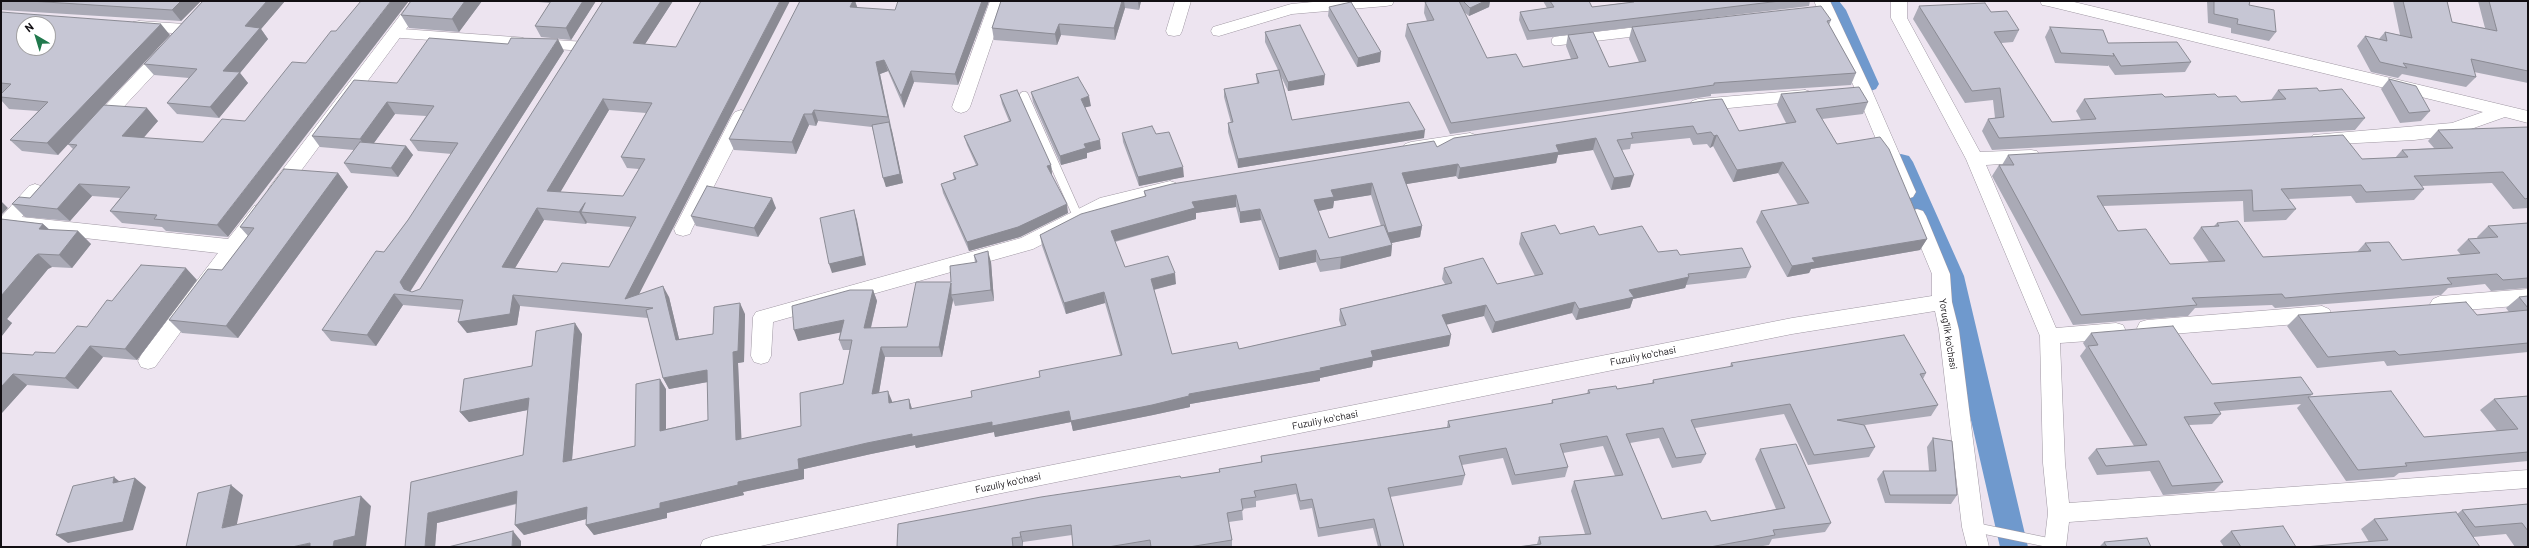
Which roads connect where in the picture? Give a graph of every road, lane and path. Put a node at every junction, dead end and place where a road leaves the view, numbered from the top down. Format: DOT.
graph roads {
  1 [pos="419,1"];
  2 [pos="998,1"];
  3 [pos="1183,1"];
  4 [pos="1386,1"];
  5 [pos="1899,1"];
  6 [pos="2048,1"];
  7 [pos="1823,7"];
  8 [pos="123,25"];
  9 [pos="1651,30"];
  10 [pos="1174,31"];
  11 [pos="1219,31"];
  12 [pos="395,33"];
  13 [pos="1556,41"];
  14 [pos="578,46"];
  15 [pos="1825,94"];
  16 [pos="1024,96"];
  17 [pos="747,105"];
  18 [pos="961,107"];
  19 [pos="1683,107"];
  20 [pos="2502,112"];
  21 [pos="2528,117"];
  22 [pos="88,136"];
  23 [pos="1490,136"];
  24 [pos="2302,140"];
  25 [pos="1396,151"];
  26 [pos="2046,155"];
  27 [pos="1975,159"];
  28 [pos="44,182"];
  29 [pos="1188,185"];
  30 [pos="1078,217"];
  31 [pos="4,226"];
  32 [pos="683,229"];
  33 [pos="233,247"];
  34 [pos="2528,297"];
  35 [pos="1942,302"];
  36 [pos="2425,305"];
  37 [pos="2337,312"];
  38 [pos="2050,336"];
  39 [pos="760,356"];
  40 [pos="148,361"];
  41 [pos="2528,479"];
  42 [pos="2059,513"];
  43 [pos="1973,527"];
  44 [pos="2055,545"];
  45 [pos="711,547"];
  46 [pos="1978,547"];
  1 -- 12 [label="street"];
  2 -- 18 [label="street"];
  3 -- 10 [label="street"];
  4 -- 11 [label="street"];
  5 -- 27 [label="street"];
  6 -- 20 [label="street"];
  7 -- 35 [label="street, Yorug'lik ko'chasi"];
  8 -- 22 [label="street"];
  9 -- 13 [label="lane"];
  12 -- 14 [label="lane"];
  12 -- 33 [label="street"];
  15 -- 19 [label="street"];
  16 -- 30 [label="lane"];
  17 -- 32 [label="street"];
  20 -- 21 [label="street"];
  20 -- 24 [label="street"];
  23 -- 25 [label="street"];
  26 -- 27 [label="street"];
  27 -- 38 [label="street"];
  28 -- 31 [label="street"];
  29 -- 30 [label="street"];
  30 -- 39 [label="street"];
  31 -- 33 [label="street"];
  33 -- 40 [label="street"];
  34 -- 36 [label="street"];
  35 -- 43 [label="street, Yorug'lik ko'chasi"];
  35 -- 45 [label="street, Fuzuliy koʻchasi"];
  37 -- 38 [label="street"];
  38 -- 42 [label="street"];
  41 -- 42 [label="street"];
  42 -- 44 [label="street"];
  43 -- 44 [label="lane"];
  43 -- 46 [label="street, Yorug'lik ko'chasi"];
}
